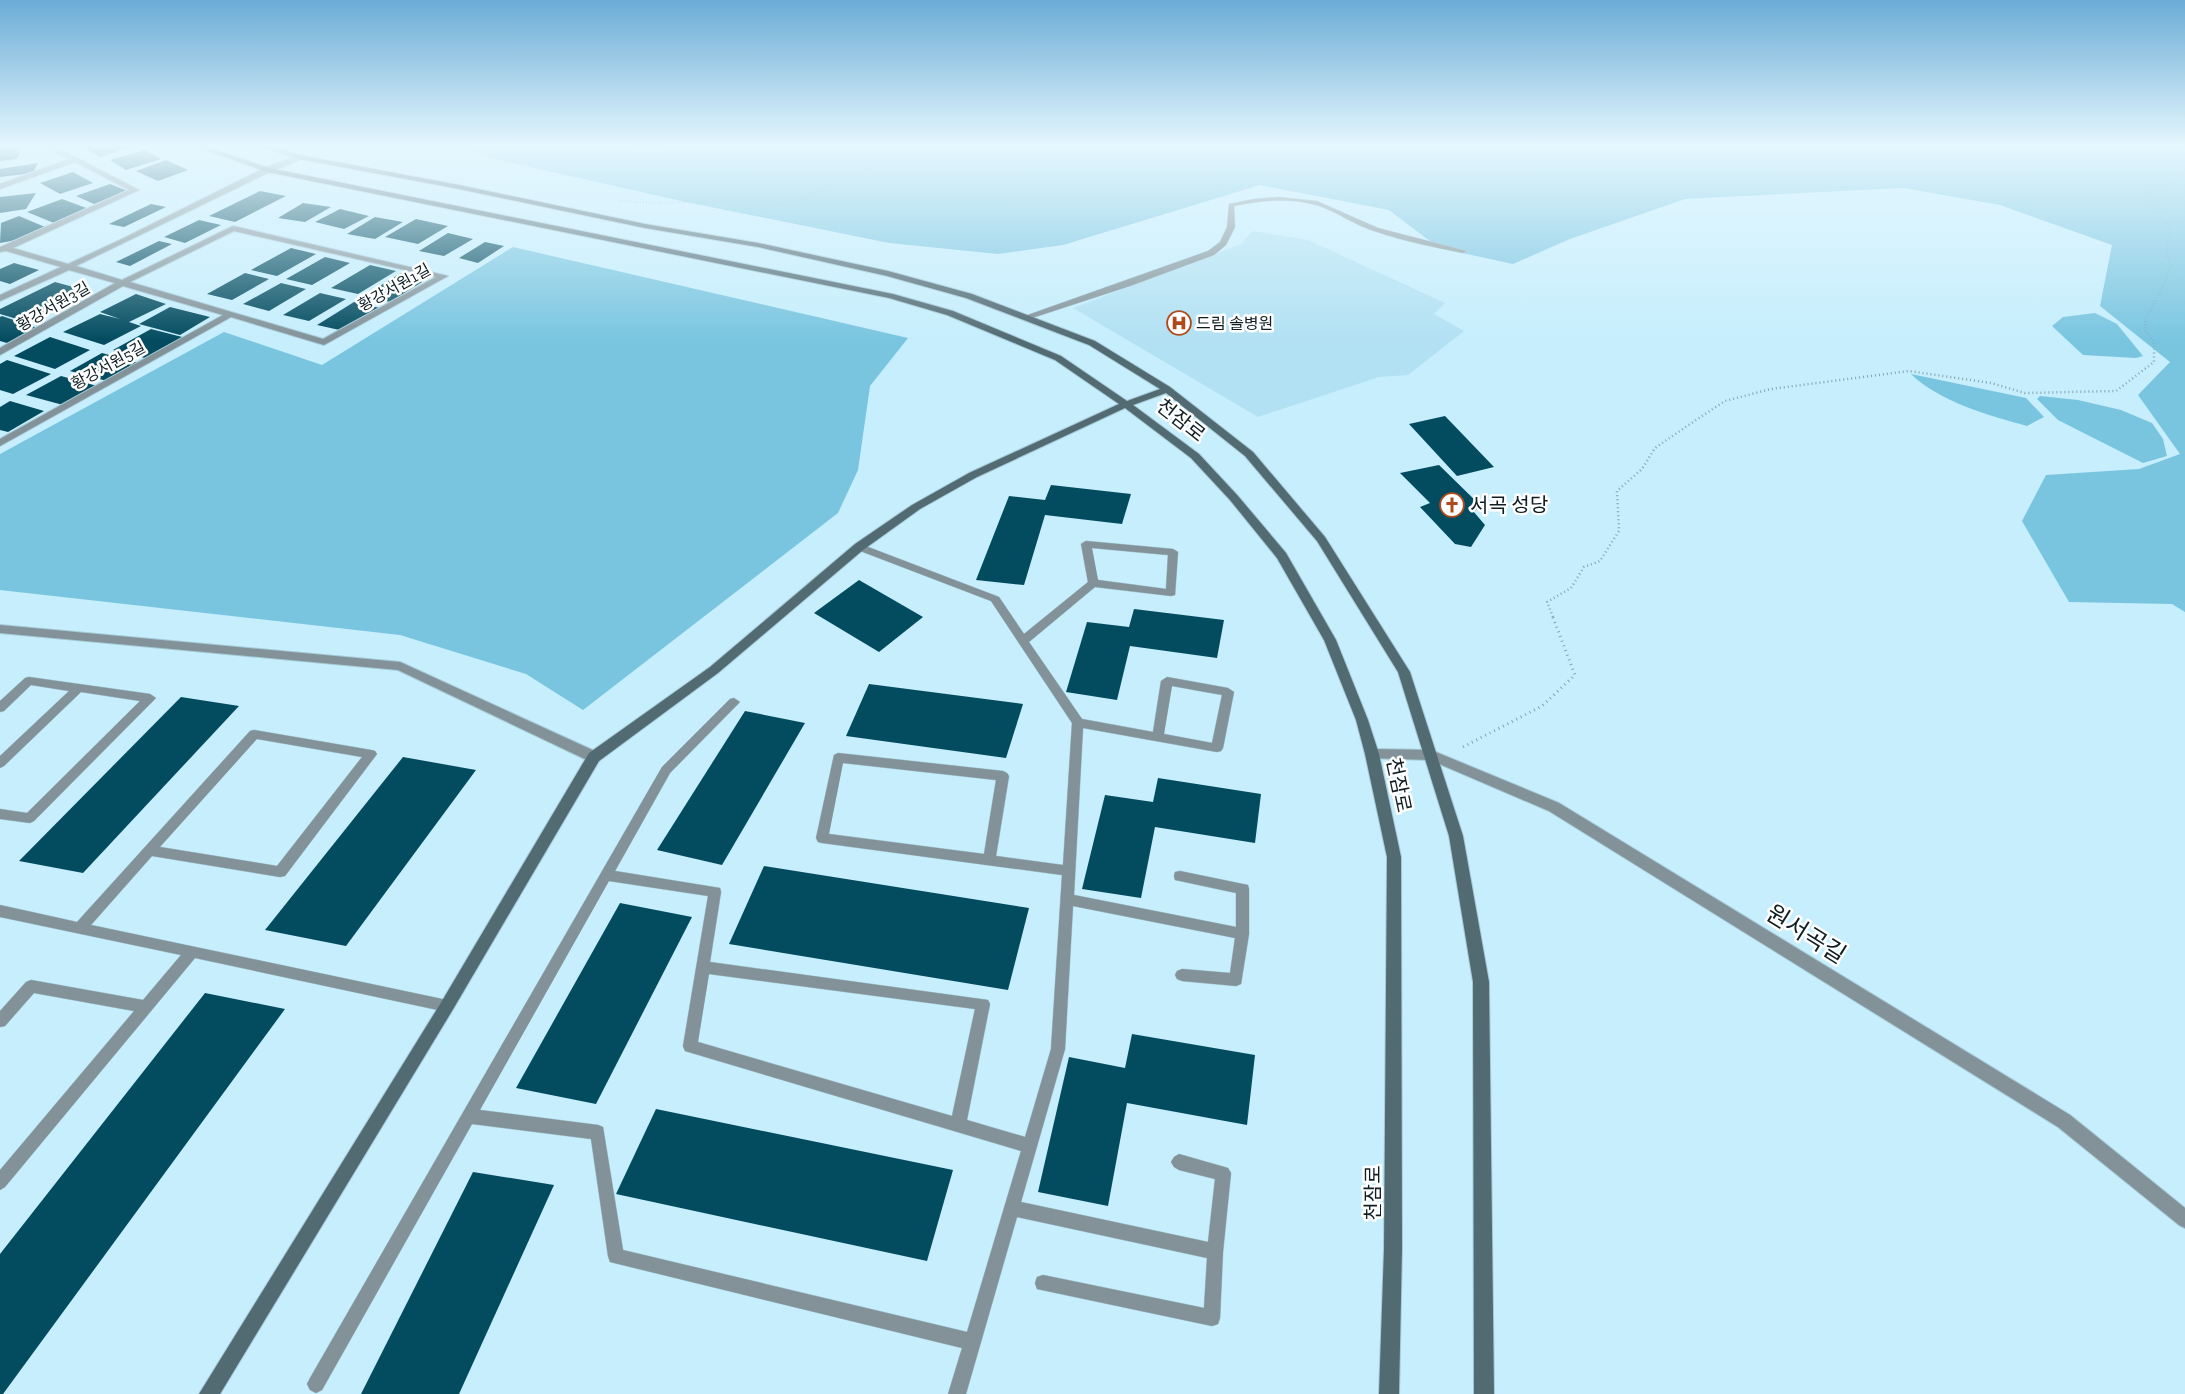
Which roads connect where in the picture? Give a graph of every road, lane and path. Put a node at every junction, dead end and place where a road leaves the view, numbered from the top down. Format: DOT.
graph roads {
  1 [pos="90,210"];
  2 [pos="184,210"];
  3 [pos="465,210"];
  4 [pos="569,210"];
  5 [pos="1230,210"];
  6 [pos="1332,210"];
  7 [pos="2157,210"];
  8 [pos="2,249"];
  9 [pos="1463,251"];
  10 [pos="69,266"];
  11 [pos="120,284"];
  12 [pos="0,298"];
  13 [pos="231,314"];
  14 [pos="1026,317"];
  15 [pos="0,352"];
  16 [pos="1167,389"];
  17 [pos="1127,404"];
  18 [pos="0,443"];
  19 [pos="859,547"];
  20 [pos="1093,583"];
  21 [pos="0,629"];
  22 [pos="1023,641"];
  23 [pos="79,688"];
  24 [pos="734,702"];
  25 [pos="0,708"];
  26 [pos="1078,723"];
  27 [pos="1158,737"];
  28 [pos="1372,754"];
  29 [pos="594,757"];
  30 [pos="1437,757"];
  31 [pos="0,762"];
  32 [pos="0,814"];
  33 [pos="150,851"];
  34 [pos="989,860"];
  35 [pos="1069,871"];
  36 [pos="606,875"];
  37 [pos="1180,876"];
  38 [pos="1067,898"];
  39 [pos="0,911"];
  40 [pos="80,928"];
  41 [pos="1242,934"];
  42 [pos="192,952"];
  43 [pos="702,967"];
  44 [pos="1182,975"];
  45 [pos="447,1006"];
  46 [pos="146,1007"];
  47 [pos="0,1021"];
  48 [pos="469,1116"];
  49 [pos="958,1125"];
  50 [pos="1030,1146"];
  51 [pos="1179,1162"];
  52 [pos="0,1182"];
  53 [pos="1012,1208"];
  54 [pos="2185,1219"];
  55 [pos="1215,1252"];
  56 [pos="1043,1283"];
  57 [pos="972,1342"];
  58 [pos="316,1384"];
  59 [pos="208,1394"];
  60 [pos="957,1394"];
  61 [pos="1389,1394"];
  62 [pos="1484,1394"];
  1 -- 8 [label="street"];
  2 -- 10 [label="street"];
  3 -- 17 [label="street, 천잠로"];
  4 -- 14 [label="street, 천잠로"];
  5 -- 14 [label="lane"];
  6 -- 9 [label="lane"];
  7 -- 30 [label="path"];
  8 -- 10 [label="street, 황강서원1길"];
  10 -- 11 [label="street, 황강서원1길"];
  10 -- 12 [label="street"];
  11 -- 13 [label="street, 황강서원1길"];
  11 -- 13 [label="street, 황강서원1길"];
  11 -- 15 [label="street, 황강서원3길"];
  13 -- 18 [label="street, 황강서원5길"];
  14 -- 16 [label="street, 천잠로"];
  16 -- 17 [label="street"];
  16 -- 30 [label="street, 천잠로"];
  17 -- 19 [label="street"];
  17 -- 28 [label="street, 천잠로"];
  19 -- 22 [label="lane"];
  19 -- 29 [label="street"];
  20 -- 20 [label="lane"];
  20 -- 22 [label="lane"];
  21 -- 29 [label="street"];
  22 -- 26 [label="lane"];
  23 -- 25 [label="lane"];
  23 -- 31 [label="lane"];
  23 -- 32 [label="lane"];
  24 -- 36 [label="lane"];
  26 -- 27 [label="lane"];
  26 -- 35 [label="lane"];
  27 -- 27 [label="lane"];
  28 -- 30 [label="street, 원서곡길"];
  28 -- 61 [label="street, 천잠로"];
  29 -- 45 [label="street"];
  30 -- 54 [label="street, 원서곡길"];
  30 -- 62 [label="street, 천잠로"];
  33 -- 33 [label="lane"];
  33 -- 40 [label="lane"];
  34 -- 34 [label="lane"];
  34 -- 35 [label="lane"];
  35 -- 38 [label="lane"];
  36 -- 43 [label="lane"];
  36 -- 48 [label="lane"];
  37 -- 41 [label="lane"];
  38 -- 41 [label="lane"];
  38 -- 50 [label="lane"];
  39 -- 40 [label="lane"];
  40 -- 42 [label="lane"];
  41 -- 44 [label="lane"];
  42 -- 45 [label="lane"];
  42 -- 46 [label="lane"];
  43 -- 49 [label="lane"];
  43 -- 49 [label="lane"];
  45 -- 59 [label="street"];
  46 -- 47 [label="lane"];
  46 -- 52 [label="lane"];
  48 -- 57 [label="lane"];
  48 -- 58 [label="lane"];
  49 -- 50 [label="lane"];
  50 -- 53 [label="lane"];
  51 -- 55 [label="lane"];
  53 -- 55 [label="lane"];
  53 -- 57 [label="lane"];
  55 -- 56 [label="lane"];
  57 -- 60 [label="lane"];
}
